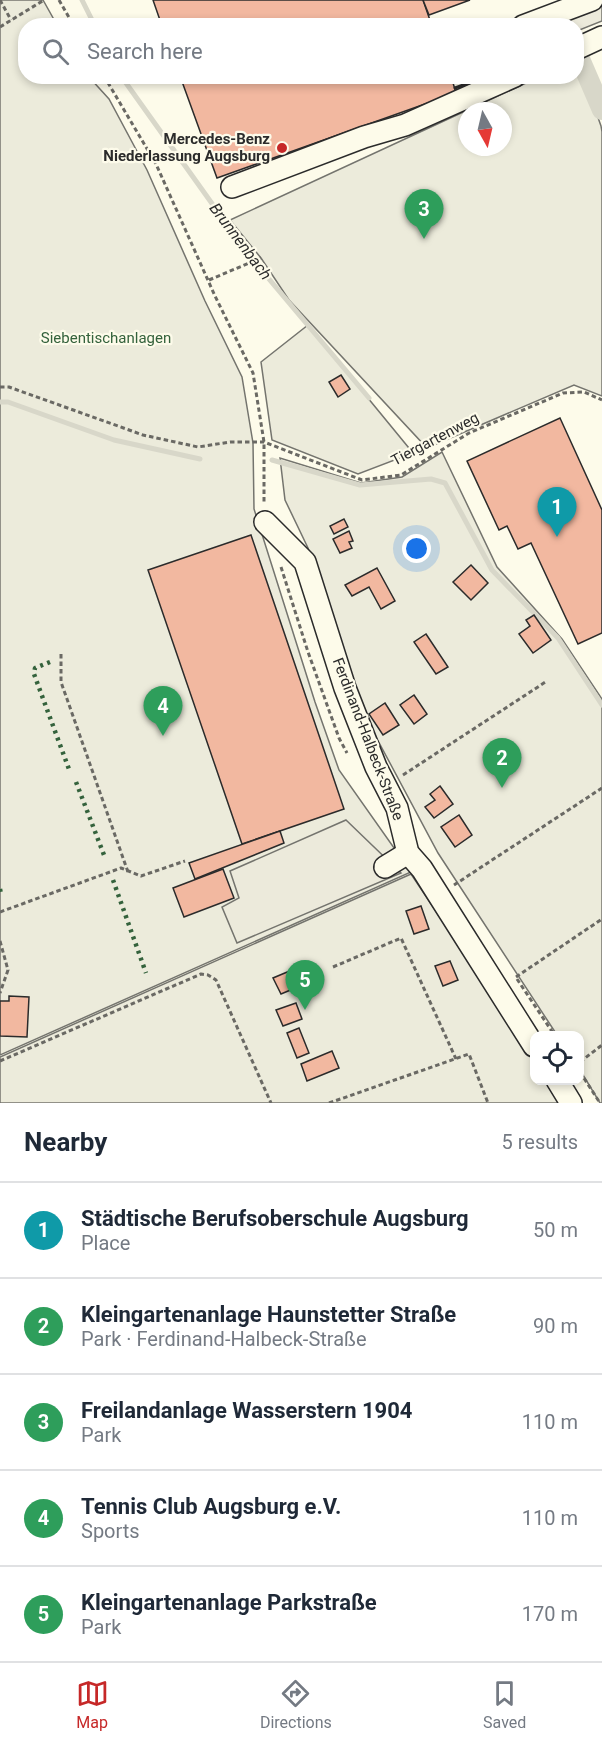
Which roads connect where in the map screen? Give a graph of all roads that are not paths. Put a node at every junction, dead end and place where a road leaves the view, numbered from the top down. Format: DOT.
graph roads {
  1 [pos="592,0"];
  2 [pos="563,5"];
  3 [pos="538,18"];
  4 [pos="602,37"];
  5 [pos="584,45"];
  6 [pos="497,84"];
  7 [pos="232,187"];
  8 [pos="265,522"];
  9 [pos="408,853"];
  10 [pos="385,867"];
  11 [pos="530,1040"];
  12 [pos="559,1085"];
  13 [pos="571,1103"];
  1 -- 2 [label="street"];
  2 -- 3 [label="street"];
  4 -- 5 [label="street"];
  6 -- 7 [label="street"];
  8 -- 9 [label="street, Ferdinand-Halbeck-Straße"];
  9 -- 10 [label="street"];
  9 -- 11 [label="street, Ferdinand-Halbeck-Straße"];
  12 -- 13 [label="street"];
}
